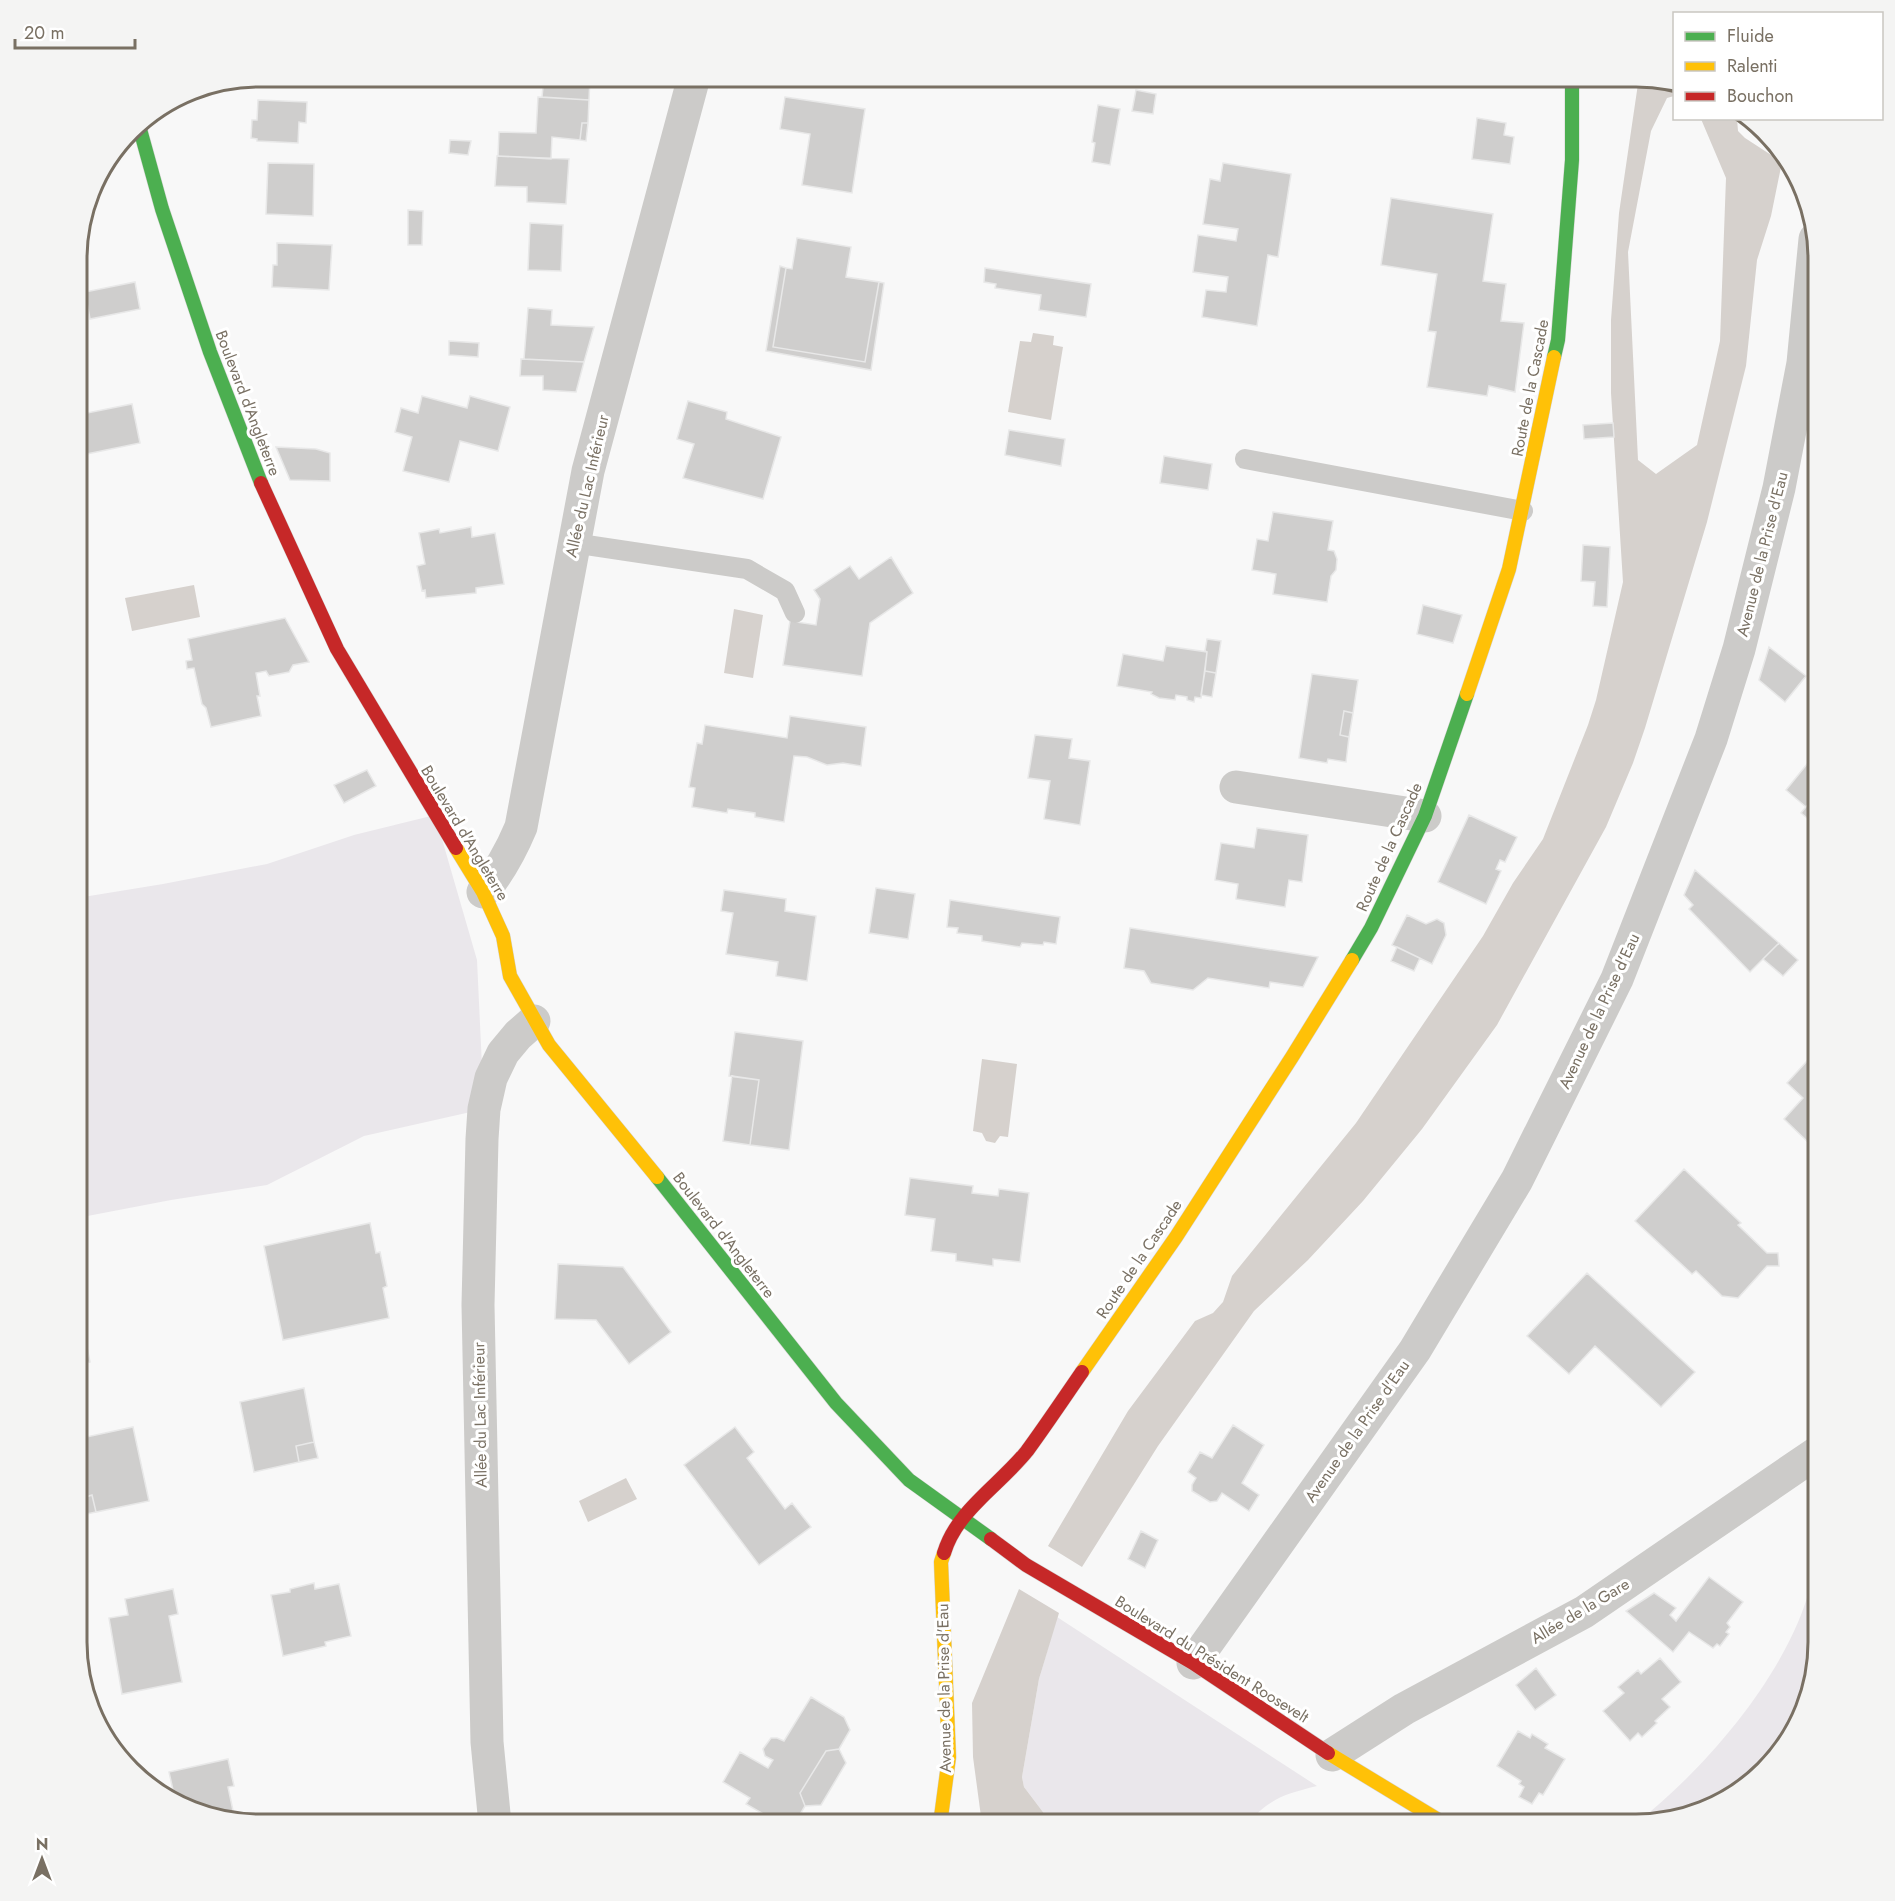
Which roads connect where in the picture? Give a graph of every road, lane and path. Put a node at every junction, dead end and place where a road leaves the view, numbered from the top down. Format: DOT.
graph roads {
  1 [pos="691,87"];
  2 [pos="1572,87"];
  3 [pos="141,134"];
  4 [pos="1808,311"];
  5 [pos="1245,459"];
  6 [pos="1523,510"];
  7 [pos="573,543"];
  8 [pos="795,613"];
  9 [pos="1236,787"];
  10 [pos="1425,816"];
  11 [pos="483,892"];
  12 [pos="534,1021"];
  13 [pos="1808,1459"];
  14 [pos="962,1519"];
  15 [pos="1193,1663"];
  16 [pos="1332,1755"];
  17 [pos="494,1814"];
  18 [pos="941,1814"];
  19 [pos="1429,1814"];
  1 -- 7 [label="street, Allée du Lac Inférieur"];
  2 -- 6 [label="street, Route de la Cascade"];
  3 -- 11 [label="street, Boulevard d'Angleterre"];
  4 -- 15 [label="street, Avenue de la Prise d'Eau"];
  5 -- 6 [label="lane"];
  6 -- 10 [label="street, Route de la Cascade"];
  7 -- 8 [label="lane"];
  7 -- 11 [label="street, Allée du Lac Inférieur"];
  9 -- 10 [label="street"];
  10 -- 14 [label="street, Route de la Cascade"];
  11 -- 12 [label="street, Boulevard d'Angleterre"];
  12 -- 14 [label="street, Boulevard d'Angleterre"];
  12 -- 17 [label="street, Allée du Lac Inférieur"];
  13 -- 16 [label="street, Allée de la Gare"];
  14 -- 15 [label="street, Boulevard du Président Roosevelt"];
  14 -- 18 [label="street, Avenue de la Prise d'Eau"];
  15 -- 16 [label="street, Boulevard du Président Roosevelt"];
  16 -- 19 [label="street, Boulevard du Président Roosevelt"];
}
